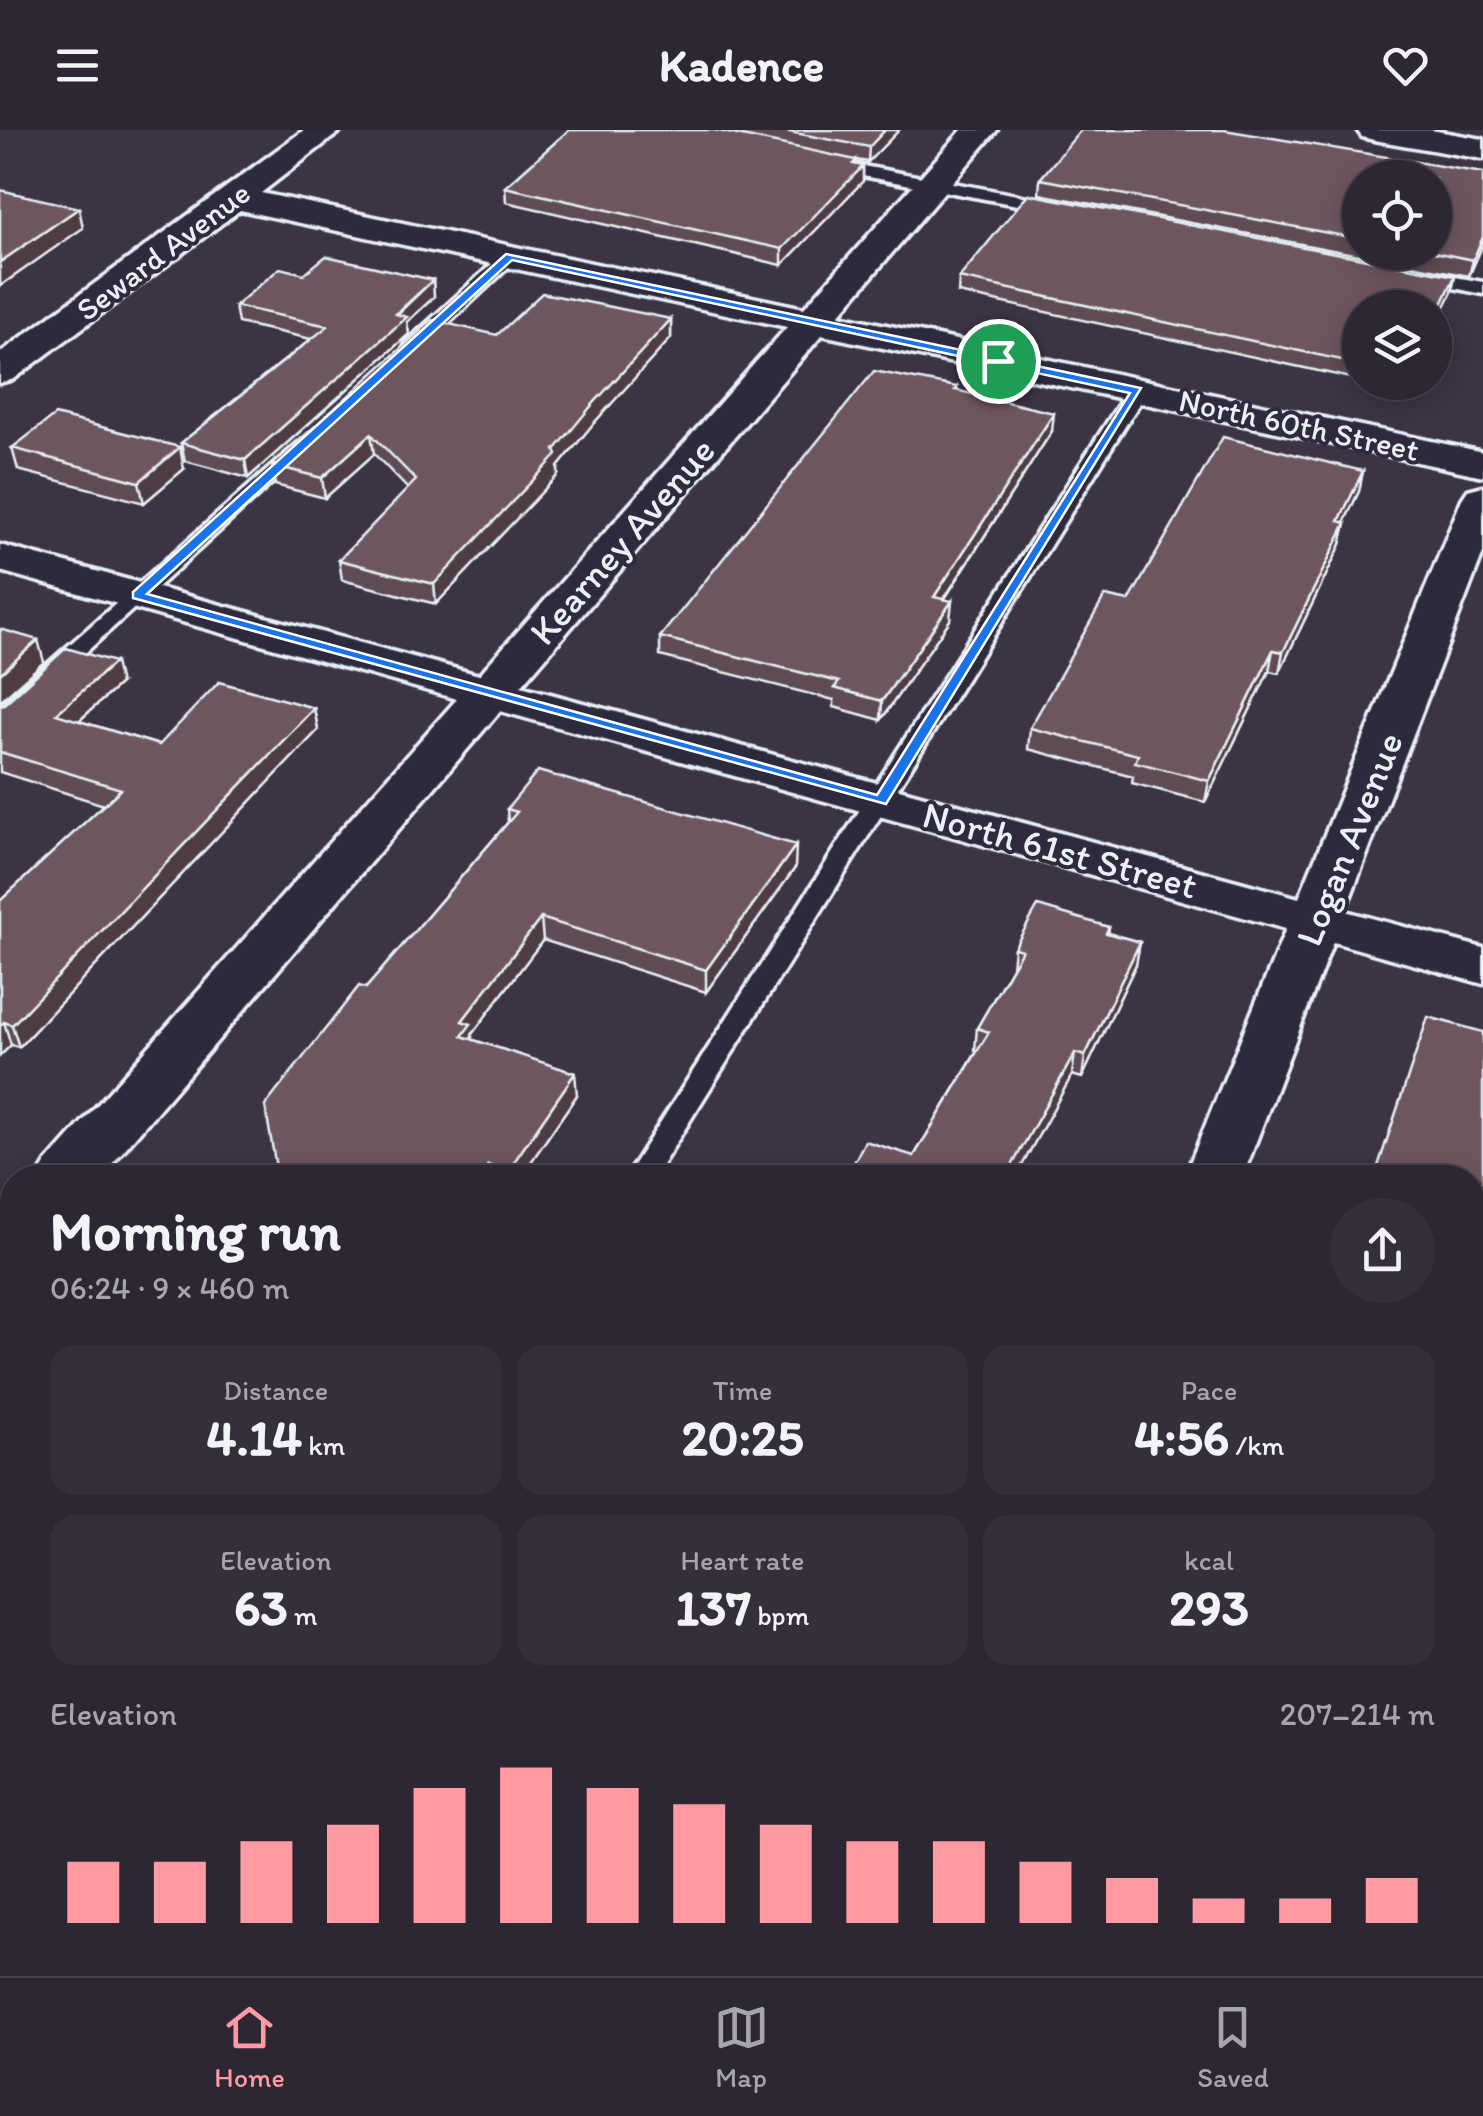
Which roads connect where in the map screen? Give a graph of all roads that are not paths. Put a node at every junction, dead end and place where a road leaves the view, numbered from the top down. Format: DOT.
graph roads {
  1 [pos="325,130"];
  2 [pos="980,130"];
  3 [pos="1374,130"];
  4 [pos="1483,149"];
  5 [pos="816,162"];
  6 [pos="933,184"];
  7 [pos="234,198"];
  8 [pos="1073,211"];
  9 [pos="510,257"];
  10 [pos="1405,273"];
  11 [pos="1483,288"];
  12 [pos="812,321"];
  13 [pos="395,361"];
  14 [pos="0,371"];
  15 [pos="1137,391"];
  16 [pos="310,439"];
  17 [pos="1483,464"];
  18 [pos="1483,499"];
  19 [pos="0,558"];
  20 [pos="138,595"];
  21 [pos="492,693"];
  22 [pos="0,718"];
  23 [pos="881,801"];
  24 [pos="1318,920"];
  25 [pos="1483,966"];
  26 [pos="77,1165"];
  27 [pos="648,1165"];
  28 [pos="1218,1165"];
  1 -- 7 [label="street, Seward Avenue"];
  2 -- 6 [label="street, Kearney Avenue"];
  3 -- 4 [label="street"];
  5 -- 6 [label="lane"];
  6 -- 8 [label="lane"];
  6 -- 12 [label="street, Kearney Avenue"];
  7 -- 9 [label="street, North 60th Street"];
  7 -- 14 [label="street, Seward Avenue"];
  9 -- 12 [label="street, North 60th Street"];
  9 -- 13 [label="lane"];
  10 -- 11 [label="lane"];
  12 -- 15 [label="street, North 60th Street"];
  12 -- 21 [label="street, Kearney Avenue"];
  15 -- 17 [label="street, North 60th Street"];
  15 -- 23 [label="lane"];
  16 -- 20 [label="lane"];
  18 -- 24 [label="street, Logan Avenue"];
  19 -- 20 [label="street, North 61st Street"];
  20 -- 21 [label="street, North 61st Street"];
  20 -- 22 [label="lane"];
  21 -- 23 [label="street, North 61st Street"];
  21 -- 26 [label="street, Kearney Avenue"];
  23 -- 24 [label="street, North 61st Street"];
  23 -- 27 [label="lane"];
  24 -- 25 [label="street, North 61st Street"];
  24 -- 28 [label="street, Logan Avenue"];
}
